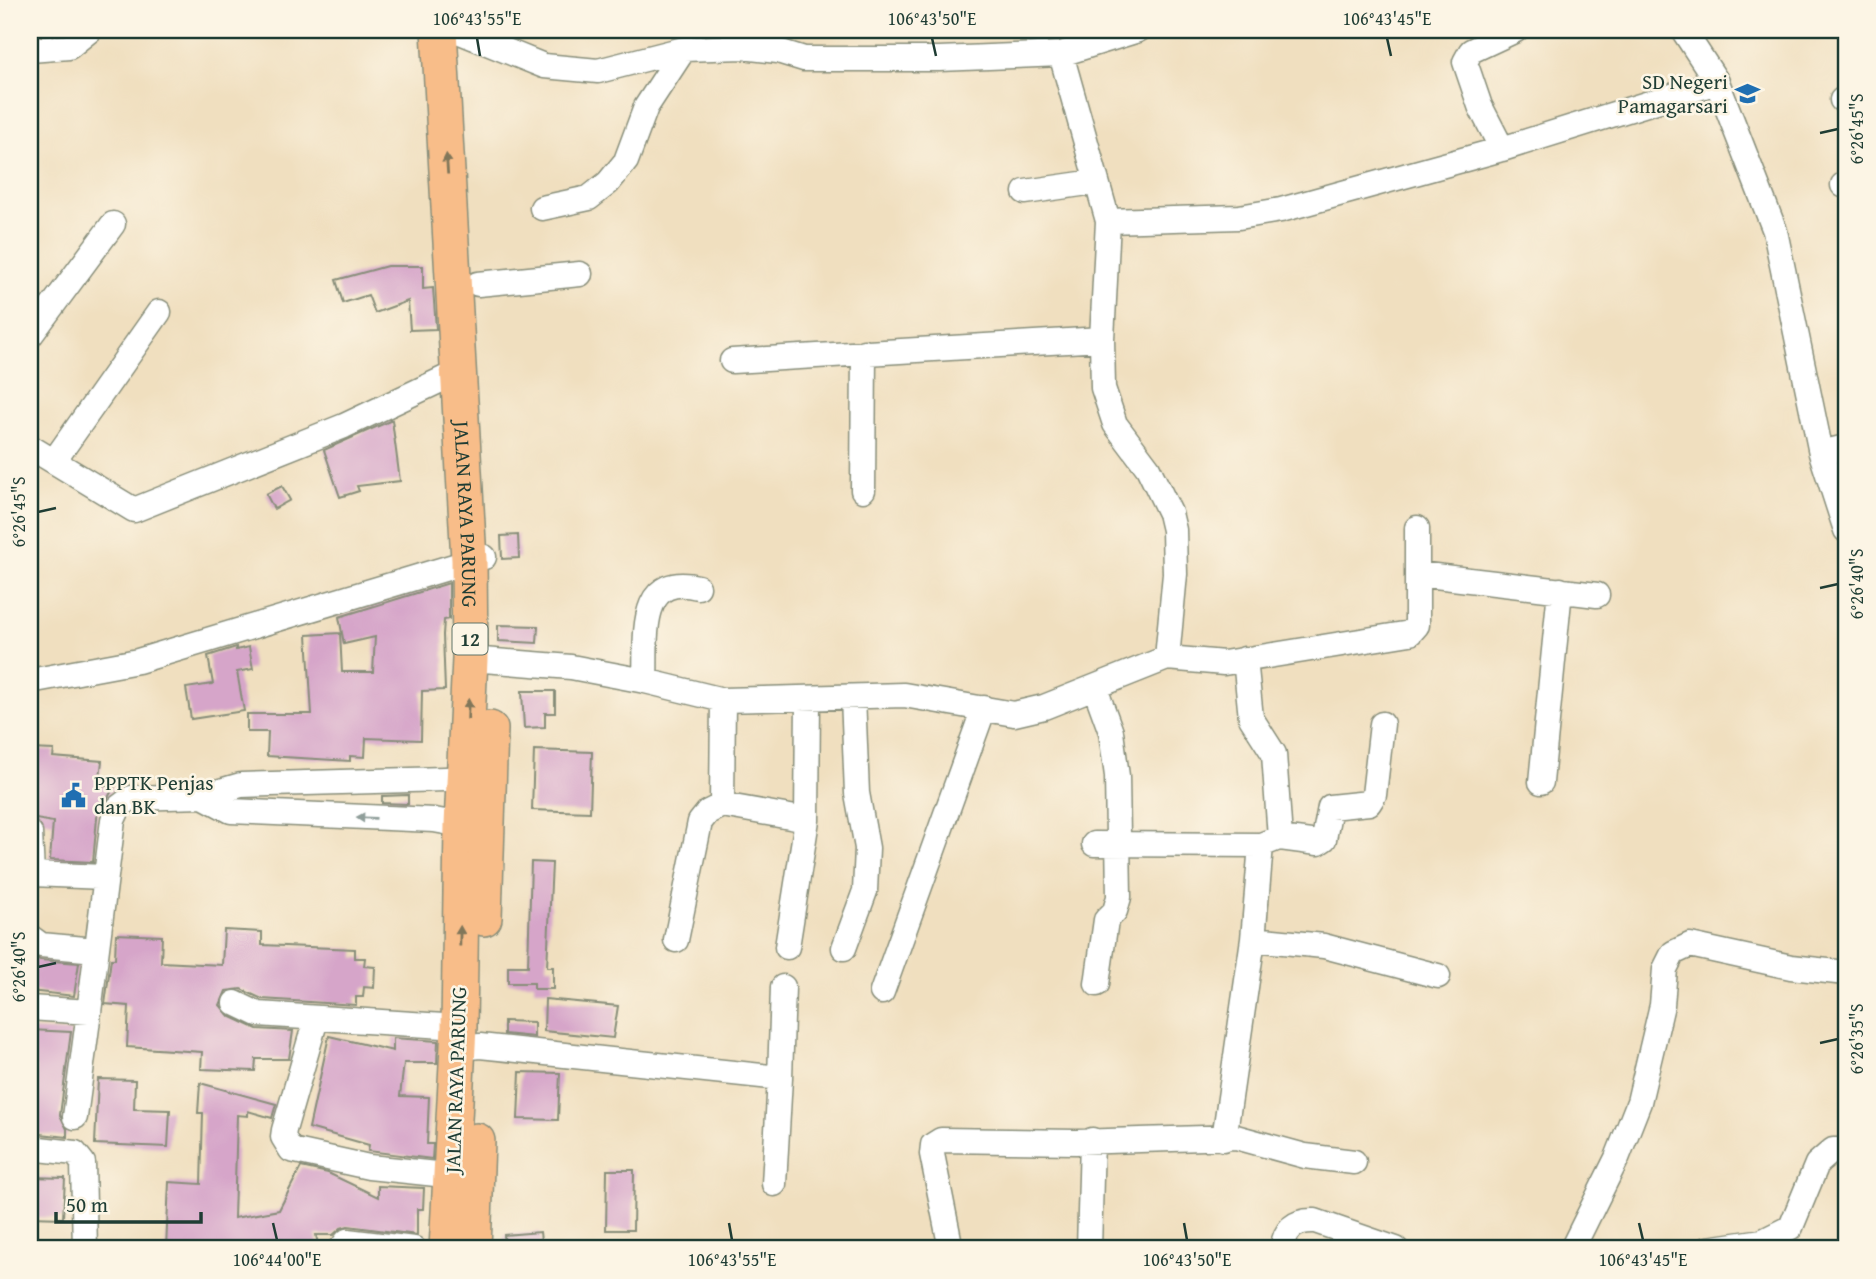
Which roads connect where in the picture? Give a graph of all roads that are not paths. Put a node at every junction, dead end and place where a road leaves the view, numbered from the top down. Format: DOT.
graph roads {
  1 [pos="90,30"];
  2 [pos="1138,30"];
  3 [pos="1516,30"];
  4 [pos="1683,30"];
  5 [pos="453,31"];
  6 [pos="785,42"];
  7 [pos="684,49"];
  8 [pos="30,50"];
  9 [pos="1061,54"];
  10 [pos="1717,82"];
  11 [pos="1502,149"];
  12 [pos="1095,182"];
  13 [pos="1025,192"];
  14 [pos="462,205"];
  15 [pos="542,208"];
  16 [pos="1108,221"];
  17 [pos="113,223"];
  18 [pos="580,274"];
  19 [pos="478,284"];
  20 [pos="159,313"];
  21 [pos="30,336"];
  22 [pos="1101,339"];
  23 [pos="864,352"];
  24 [pos="732,361"];
  25 [pos="460,371"];
  26 [pos="30,447"];
  27 [pos="1846,447"];
  28 [pos="1821,453"];
  29 [pos="54,461"];
  30 [pos="863,489"];
  31 [pos="1417,528"];
  32 [pos="1846,530"];
  33 [pos="477,558"];
  34 [pos="1418,574"];
  35 [pos="698,587"];
  36 [pos="1560,590"];
  37 [pos="1597,595"];
  38 [pos="1167,658"];
  39 [pos="1245,659"];
  40 [pos="481,661"];
  41 [pos="30,681"];
  42 [pos="645,681"];
  43 [pos="1095,688"];
  44 [pos="853,697"];
  45 [pos="808,699"];
  46 [pos="723,701"];
  47 [pos="984,708"];
  48 [pos="1382,724"];
  49 [pos="476,778"];
  50 [pos="1541,782"];
  51 [pos="278,786"];
  52 [pos="203,796"];
  53 [pos="722,805"];
  54 [pos="274,814"];
  55 [pos="807,820"];
  56 [pos="474,824"];
  57 [pos="30,833"];
  58 [pos="1271,841"];
  59 [pos="1106,843"];
  60 [pos="104,877"];
  61 [pos="31,882"];
  62 [pos="30,937"];
  63 [pos="1253,939"];
  64 [pos="676,940"];
  65 [pos="787,947"];
  66 [pos="844,948"];
  67 [pos="96,950"];
  68 [pos="1846,973"];
  69 [pos="1438,976"];
  70 [pos="1097,984"];
  71 [pos="783,987"];
  72 [pos="882,992"];
  73 [pos="234,1003"];
  74 [pos="30,1008"];
  75 [pos="89,1012"];
  76 [pos="316,1019"];
  77 [pos="466,1040"];
  78 [pos="780,1078"];
  79 [pos="75,1117"];
  80 [pos="1224,1139"];
  81 [pos="1092,1140"];
  82 [pos="30,1148"];
  83 [pos="1846,1150"];
  84 [pos="1354,1162"];
  85 [pos="464,1177"];
  86 [pos="774,1184"];
  87 [pos="85,1249"];
  88 [pos="341,1249"];
  89 [pos="414,1249"];
  90 [pos="447,1249"];
  91 [pos="473,1249"];
  92 [pos="951,1249"];
  93 [pos="1089,1249"];
  94 [pos="1282,1249"];
  95 [pos="1396,1249"];
  96 [pos="1572,1249"];
  97 [pos="1707,1249"];
  1 -- 8 [label="street"];
  2 -- 9 [label="street"];
  3 -- 11 [label="street"];
  4 -- 10 [label="street"];
  5 -- 7 [label="street"];
  5 -- 14 [label="highway, JALAN RAYA PARUNG / 12"];
  6 -- 7 [label="street"];
  6 -- 9 [label="street"];
  7 -- 15 [label="street"];
  9 -- 12 [label="street"];
  10 -- 11 [label="street"];
  10 -- 28 [label="street"];
  11 -- 16 [label="street"];
  12 -- 13 [label="street"];
  12 -- 16 [label="street"];
  14 -- 19 [label="highway, JALAN RAYA PARUNG / 12"];
  14 -- 25 [label="highway, JALAN RAYA PARUNG / 12"];
  16 -- 22 [label="street"];
  17 -- 21 [label="street"];
  18 -- 19 [label="street"];
  19 -- 33 [label="highway, JALAN RAYA PARUNG / 12"];
  20 -- 29 [label="street"];
  22 -- 23 [label="street"];
  22 -- 38 [label="street"];
  23 -- 24 [label="street"];
  23 -- 30 [label="street"];
  25 -- 29 [label="street"];
  25 -- 33 [label="highway, JALAN RAYA PARUNG / 12"];
  26 -- 29 [label="street"];
  27 -- 28 [label="street"];
  28 -- 32 [label="street"];
  31 -- 34 [label="street"];
  33 -- 40 [label="highway, JALAN RAYA PARUNG / 12"];
  33 -- 41 [label="street"];
  34 -- 36 [label="street"];
  34 -- 39 [label="street"];
  35 -- 42 [label="street"];
  36 -- 37 [label="street"];
  36 -- 50 [label="street"];
  38 -- 39 [label="street"];
  38 -- 43 [label="street"];
  39 -- 58 [label="street"];
  40 -- 42 [label="street"];
  40 -- 49 [label="highway, JALAN RAYA PARUNG / 12"];
  42 -- 46 [label="street"];
  43 -- 47 [label="street"];
  43 -- 59 [label="street"];
  44 -- 45 [label="street"];
  44 -- 47 [label="street"];
  44 -- 66 [label="street"];
  45 -- 46 [label="street"];
  45 -- 55 [label="street"];
  46 -- 53 [label="street"];
  47 -- 72 [label="street"];
  48 -- 58 [label="street"];
  49 -- 51 [label="street"];
  49 -- 56 [label="highway, JALAN RAYA PARUNG / 12"];
  51 -- 52 [label="street"];
  51 -- 54 [label="street"];
  52 -- 54 [label="street"];
  52 -- 60 [label="street"];
  53 -- 55 [label="street"];
  53 -- 64 [label="street"];
  56 -- 54 [label="street, one-way"];
  55 -- 65 [label="street"];
  56 -- 77 [label="highway, JALAN RAYA PARUNG / 12"];
  57 -- 61 [label="street"];
  58 -- 59 [label="street"];
  58 -- 63 [label="street"];
  59 -- 70 [label="street"];
  60 -- 61 [label="street"];
  60 -- 67 [label="street"];
  62 -- 67 [label="street"];
  63 -- 69 [label="street"];
  63 -- 80 [label="street"];
  67 -- 75 [label="street"];
  68 -- 96 [label="street"];
  71 -- 78 [label="street"];
  73 -- 76 [label="street"];
  74 -- 75 [label="street"];
  75 -- 79 [label="street"];
  76 -- 77 [label="street"];
  76 -- 85 [label="street"];
  77 -- 78 [label="street"];
  77 -- 85 [label="highway, JALAN RAYA PARUNG / 12"];
  78 -- 86 [label="street"];
  80 -- 81 [label="street"];
  80 -- 84 [label="street"];
  81 -- 92 [label="street"];
  81 -- 93 [label="street"];
  82 -- 87 [label="street"];
  83 -- 97 [label="street"];
  85 -- 90 [label="highway, JALAN RAYA PARUNG / 12"];
  85 -- 91 [label="highway, JALAN RAYA PARUNG / 12"];
  88 -- 89 [label="street"];
  94 -- 95 [label="street"];
}
